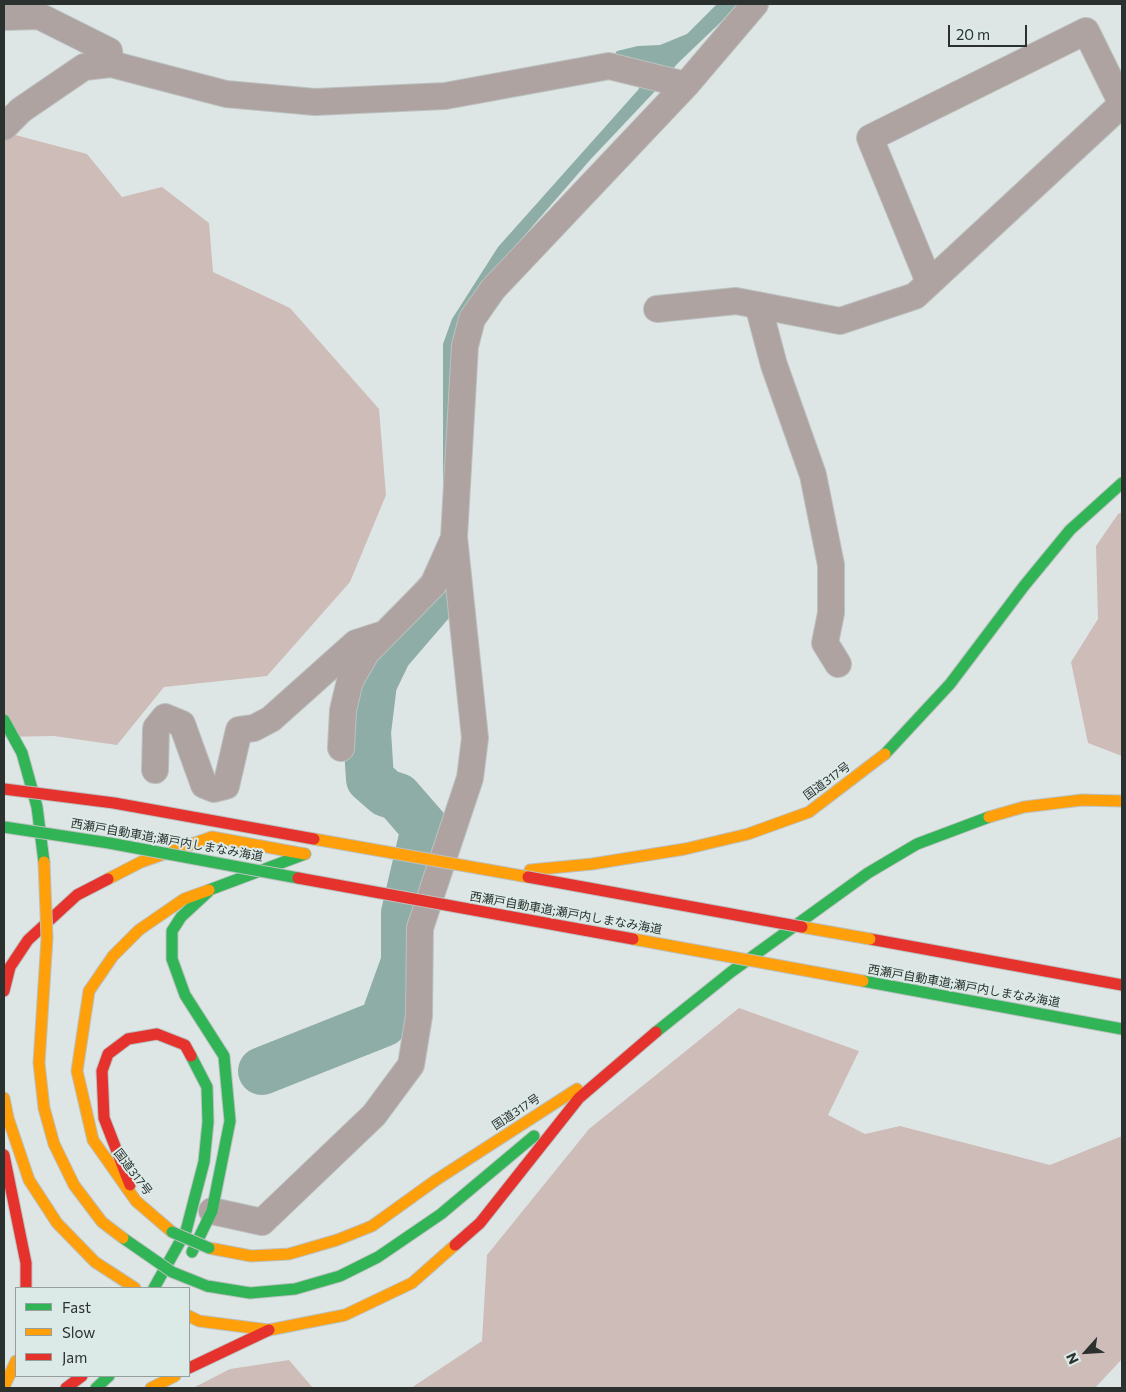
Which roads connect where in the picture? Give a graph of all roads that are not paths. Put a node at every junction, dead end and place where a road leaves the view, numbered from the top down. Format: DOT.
graph roads {
  1 [pos="754,4"];
  2 [pos="4,17"];
  3 [pos="112,64"];
  4 [pos="667,80"];
  5 [pos="1122,104"];
  6 [pos="4,127"];
  7 [pos="929,282"];
  8 [pos="758,306"];
  9 [pos="657,309"];
  10 [pos="1122,483"];
  11 [pos="454,537"];
  12 [pos="384,634"];
  13 [pos="838,664"];
  14 [pos="4,720"];
  15 [pos="341,748"];
  16 [pos="156,770"];
  17 [pos="4,789"];
  18 [pos="1122,801"];
  19 [pos="4,827"];
  20 [pos="344,856"];
  21 [pos="211,889"];
  22 [pos="1122,985"];
  23 [pos="4,991"];
  24 [pos="1122,1029"];
  25 [pos="624,1058"];
  26 [pos="4,1098"];
  27 [pos="579,1098"];
  28 [pos="4,1155"];
  29 [pos="136,1201"];
  30 [pos="212,1210"];
  31 [pos="26,1287"];
  32 [pos="134,1287"];
  33 [pos="155,1287"];
  34 [pos="174,1287"];
  35 [pos="194,1319"];
  36 [pos="269,1330"];
  37 [pos="15,1363"];
  38 [pos="190,1368"];
  39 [pos="81,1377"];
  40 [pos="108,1377"];
  41 [pos="173,1377"];
  42 [pos="4,1387"];
  43 [pos="66,1388"];
  44 [pos="96,1388"];
  45 [pos="151,1388"];
  1 -- 4 [label="street"];
  2 -- 3 [label="street"];
  3 -- 4 [label="street"];
  3 -- 6 [label="street"];
  4 -- 11 [label="street"];
  5 -- 7 [label="street"];
  5 -- 7 [label="street"];
  7 -- 8 [label="street"];
  8 -- 9 [label="street"];
  8 -- 13 [label="street"];
  10 -- 20 [label="main road, 国道317号, bridge"];
  11 -- 12 [label="street"];
  11 -- 30 [label="street"];
  12 -- 15 [label="street"];
  12 -- 16 [label="street"];
  14 -- 27 [label="main road, bridge"];
  17 -- 22 [label="main road, 西瀬戸自動車道;瀬戸内しまなみ海道, bridge"];
  18 -- 25 [label="main road, 国道317号"];
  19 -- 24 [label="main road, 西瀬戸自動車道;瀬戸内しまなみ海道, bridge"];
  21 -- 23 [label="main road, 国道317号"];
  21 -- 29 [label="main road, 国道317号"];
  21 -- 30 [label="main road"];
  25 -- 27 [label="main road, 国道317号"];
  25 -- 29 [label="main road, 国道317号, bridge"];
  26 -- 32 [label="main road"];
  27 -- 36 [label="main road, 国道317号"];
  28 -- 31 [label="main road"];
  29 -- 33 [label="main road"];
  30 -- 34 [label="main road"];
  35 -- 36 [label="main road, 国道317号"];
  36 -- 38 [label="main road"];
  37 -- 42 [label="main road"];
  39 -- 43 [label="main road"];
  40 -- 44 [label="main road"];
  41 -- 45 [label="main road"];
}
